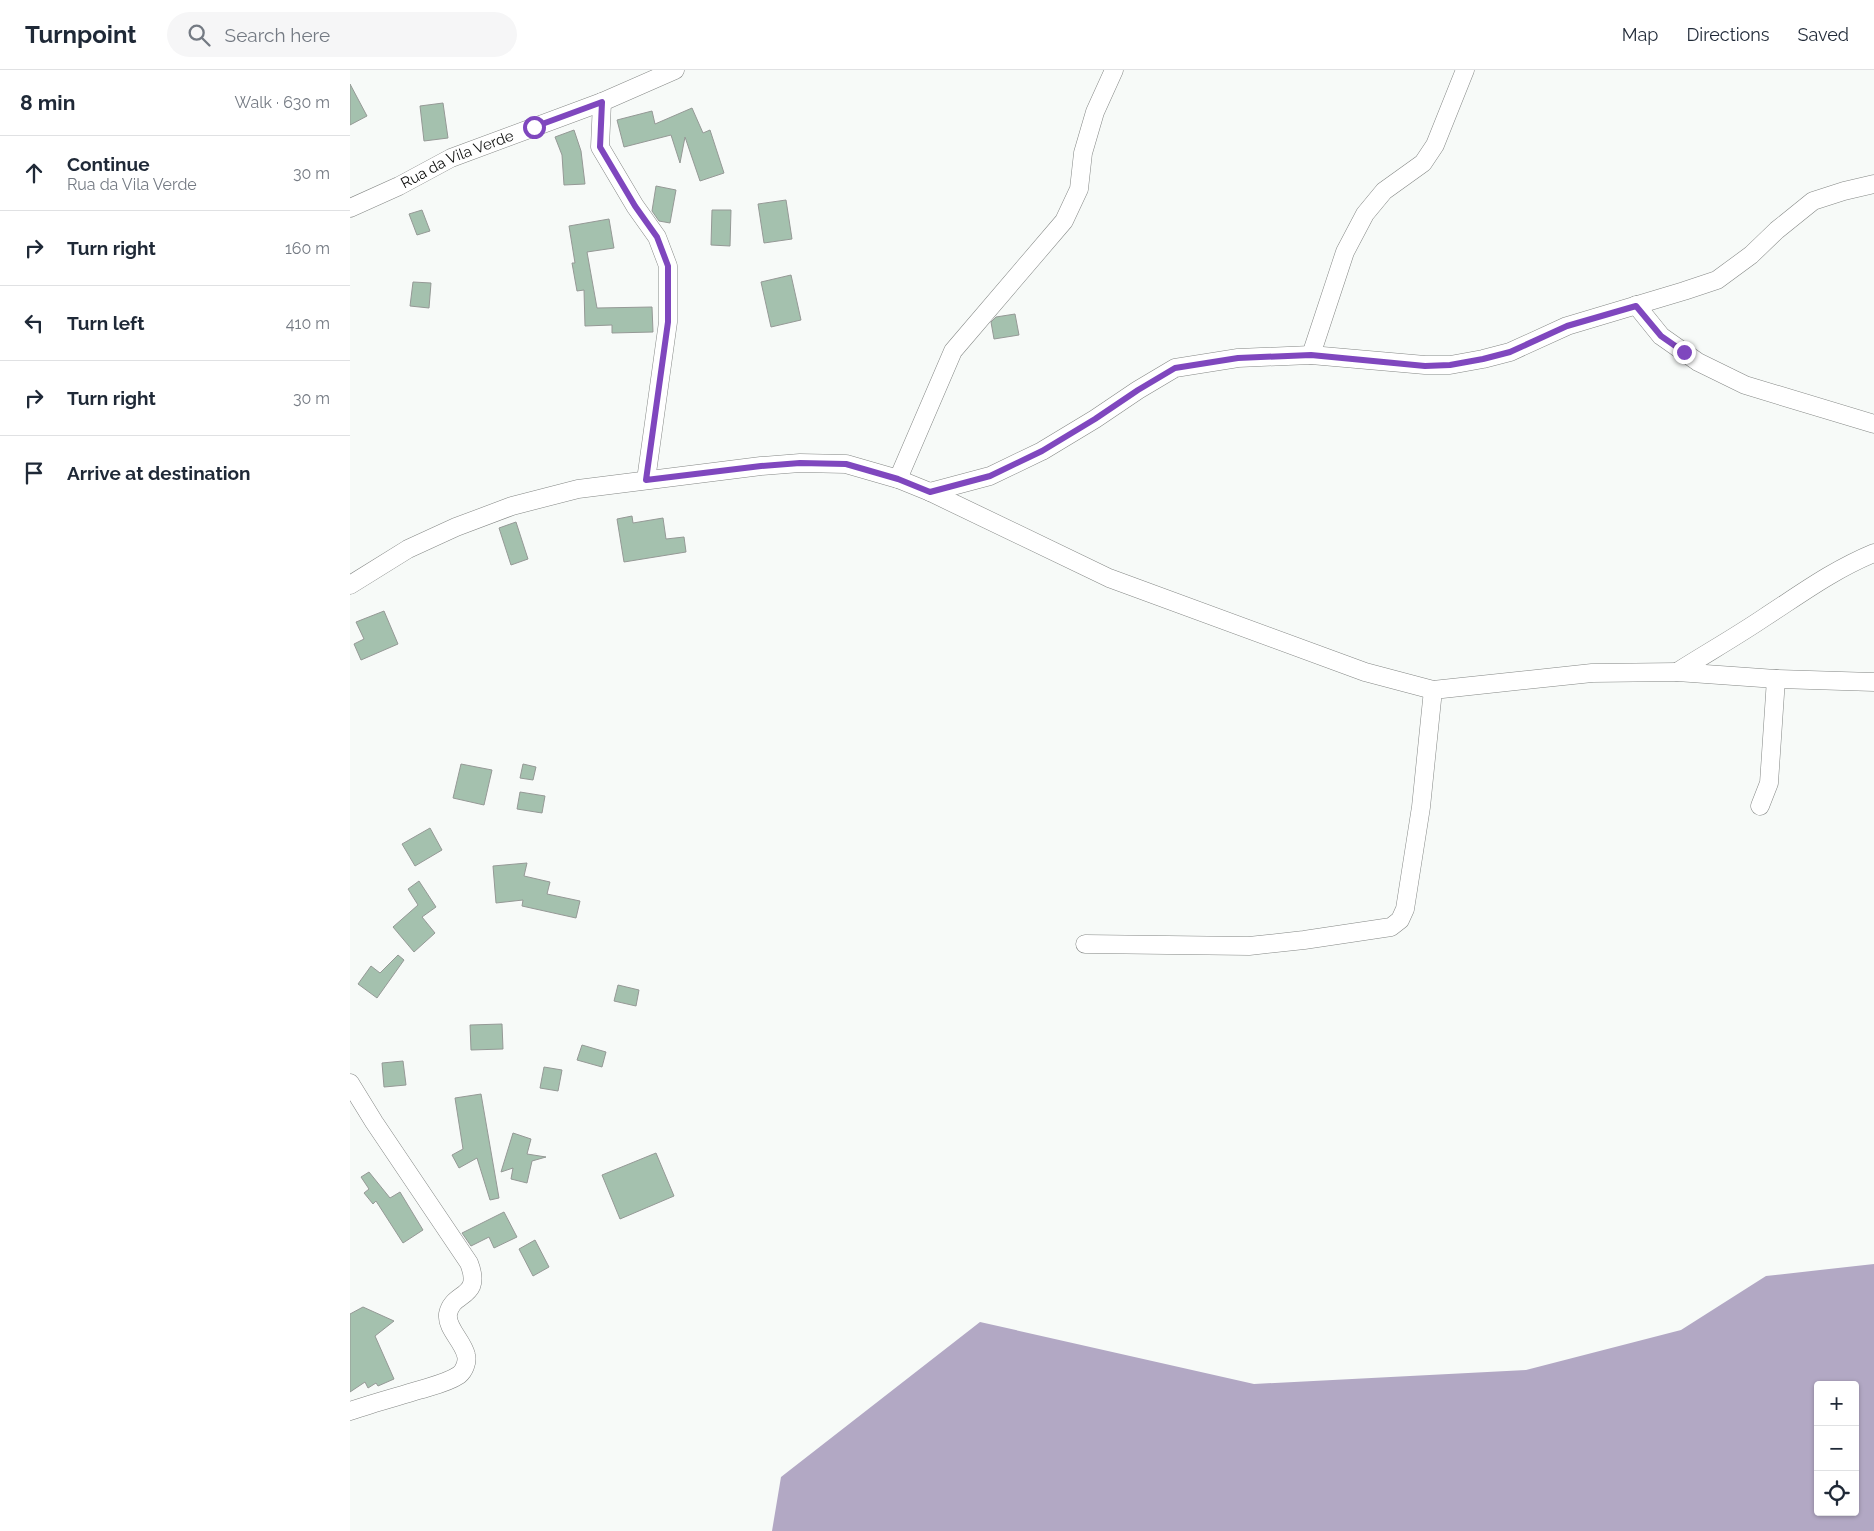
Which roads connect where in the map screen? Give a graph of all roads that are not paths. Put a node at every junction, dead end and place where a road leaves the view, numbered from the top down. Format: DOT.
graph roads {
  1 [pos="676,70"];
  2 [pos="1114,70"];
  3 [pos="1465,70"];
  4 [pos="602,102"];
  5 [pos="1874,184"];
  6 [pos="350,208"];
  7 [pos="1636,306"];
  8 [pos="1311,355"];
  9 [pos="1874,424"];
  10 [pos="898,479"];
  11 [pos="646,480"];
  12 [pos="930,492"];
  13 [pos="1874,553"];
  14 [pos="350,585"];
  15 [pos="1678,672"];
  16 [pos="1776,679"];
  17 [pos="1874,682"];
  18 [pos="1434,690"];
  19 [pos="1760,806"];
  20 [pos="1085,944"];
  21 [pos="350,1083"];
  22 [pos="350,1412"];
  1 -- 4 [label="street, Rua da Vila Verde"];
  2 -- 10 [label="street"];
  3 -- 8 [label="street"];
  4 -- 6 [label="street, Rua da Vila Verde"];
  4 -- 11 [label="street"];
  5 -- 7 [label="street"];
  7 -- 8 [label="street"];
  7 -- 9 [label="street"];
  8 -- 12 [label="street"];
  10 -- 11 [label="street"];
  10 -- 12 [label="street"];
  11 -- 14 [label="street"];
  12 -- 18 [label="street"];
  13 -- 15 [label="street"];
  15 -- 16 [label="street"];
  15 -- 18 [label="street"];
  16 -- 17 [label="street"];
  16 -- 19 [label="street"];
  18 -- 20 [label="street"];
  21 -- 22 [label="street"];
}
